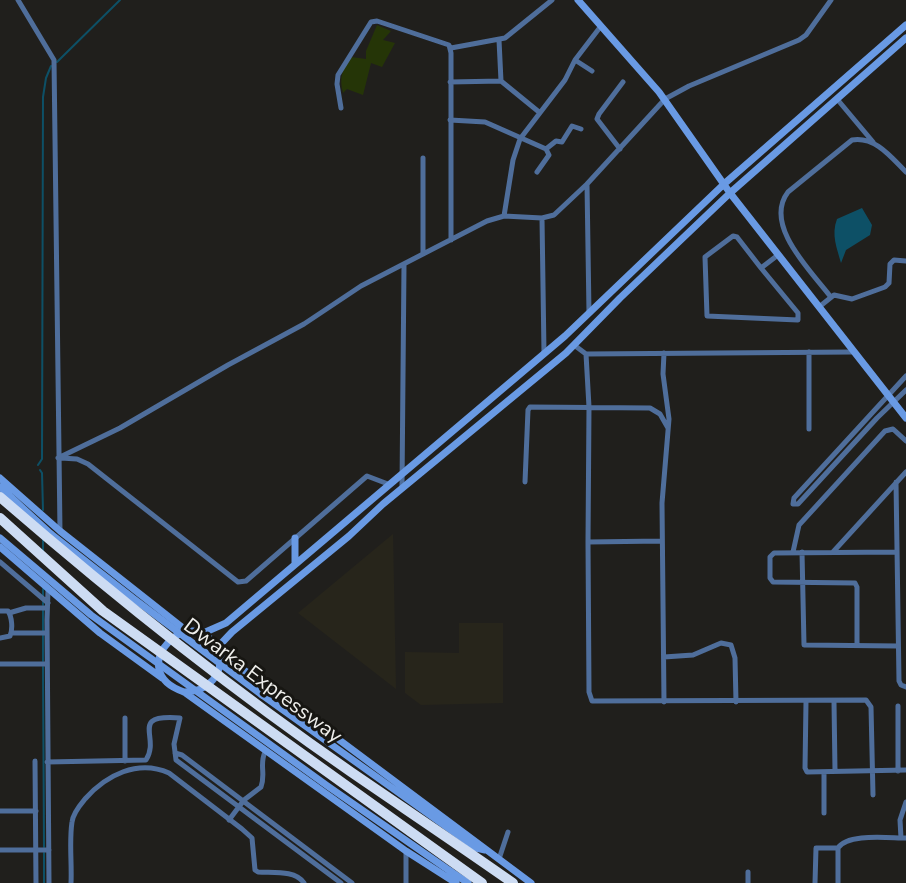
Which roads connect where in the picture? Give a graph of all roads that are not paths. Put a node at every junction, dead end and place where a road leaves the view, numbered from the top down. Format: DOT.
graph roads {
  1 [pos="18,0"];
  2 [pos="552,0"];
  3 [pos="578,0"];
  4 [pos="831,0"];
  5 [pos="601,26"];
  6 [pos="906,26"];
  7 [pos="906,38"];
  8 [pos="499,40"];
  9 [pos="451,48"];
  10 [pos="575,60"];
  11 [pos="592,71"];
  12 [pos="501,81"];
  13 [pos="450,82"];
  14 [pos="623,82"];
  15 [pos="664,99"];
  16 [pos="837,99"];
  17 [pos="341,108"];
  18 [pos="539,112"];
  19 [pos="450,120"];
  20 [pos="581,129"];
  21 [pos="520,139"];
  22 [pos="874,144"];
  23 [pos="546,149"];
  24 [pos="620,149"];
  25 [pos="423,158"];
  26 [pos="537,172"];
  27 [pos="906,172"];
  28 [pos="587,184"];
  29 [pos="724,184"];
  30 [pos="730,193"];
  31 [pos="505,216"];
  32 [pos="542,218"];
  33 [pos="451,240"];
  34 [pos="423,254"];
  35 [pos="778,255"];
  36 [pos="906,261"];
  37 [pos="404,265"];
  38 [pos="761,268"];
  39 [pos="830,296"];
  40 [pos="819,307"];
  41 [pos="589,313"];
  42 [pos="574,345"];
  43 [pos="809,352"];
  44 [pos="852,352"];
  45 [pos="544,353"];
  46 [pos="664,353"];
  47 [pos="586,354"];
  48 [pos="906,376"];
  49 [pos="906,390"];
  50 [pos="888,395"];
  51 [pos="894,403"];
  52 [pos="589,407"];
  53 [pos="906,418"];
  54 [pos="668,428"];
  55 [pos="809,429"];
  56 [pos="906,441"];
  57 [pos="58,458"];
  58 [pos="402,472"];
  59 [pos="906,472"];
  60 [pos="0,478"];
  61 [pos="525,482"];
  62 [pos="896,482"];
  63 [pos="388,484"];
  64 [pos="0,487"];
  65 [pos="402,487"];
  66 [pos="0,497"];
  67 [pos="0,518"];
  68 [pos="60,531"];
  69 [pos="0,538"];
  70 [pos="295,538"];
  71 [pos="662,541"];
  72 [pos="588,542"];
  73 [pos="0,547"];
  74 [pos="793,552"];
  75 [pos="802,552"];
  76 [pos="833,552"];
  77 [pos="897,552"];
  78 [pos="0,562"];
  79 [pos="295,563"];
  80 [pos="803,582"];
  81 [pos="45,587"];
  82 [pos="48,606"];
  83 [pos="0,611"];
  84 [pos="9,613"];
  85 [pos="897,614"];
  86 [pos="906,614"];
  87 [pos="188,632"];
  88 [pos="12,633"];
  89 [pos="47,633"];
  90 [pos="201,634"];
  91 [pos="0,638"];
  92 [pos="856,645"];
  93 [pos="898,646"];
  94 [pos="218,652"];
  95 [pos="664,657"];
  96 [pos="0,664"];
  97 [pos="47,664"];
  98 [pos="166,680"];
  99 [pos="906,687"];
  100 [pos="184,692"];
  101 [pos="664,702"];
  102 [pos="736,702"];
  103 [pos="806,702"];
  104 [pos="834,702"];
  105 [pos="898,706"];
  106 [pos="125,718"];
  107 [pos="265,752"];
  108 [pos="175,753"];
  109 [pos="35,761"];
  110 [pos="125,761"];
  111 [pos="47,762"];
  112 [pos="835,771"];
  113 [pos="872,771"];
  114 [pos="903,771"];
  115 [pos="824,772"];
  116 [pos="234,793"];
  117 [pos="873,795"];
  118 [pos="230,800"];
  119 [pos="244,800"];
  120 [pos="906,802"];
  121 [pos="239,807"];
  122 [pos="0,811"];
  123 [pos="36,811"];
  124 [pos="220,812"];
  125 [pos="824,813"];
  126 [pos="229,820"];
  127 [pos="508,832"];
  128 [pos="903,838"];
  129 [pos="838,848"];
  130 [pos="0,850"];
  131 [pos="43,850"];
  132 [pos="487,850"];
  133 [pos="406,851"];
  134 [pos="499,859"];
  135 [pos="748,872"];
  136 [pos="36,883"];
  137 [pos="49,883"];
  138 [pos="72,883"];
  139 [pos="304,883"];
  140 [pos="341,883"];
  141 [pos="352,883"];
  142 [pos="405,883"];
  143 [pos="456,883"];
  144 [pos="468,883"];
  145 [pos="482,883"];
  146 [pos="513,883"];
  147 [pos="531,883"];
  148 [pos="748,883"];
  149 [pos="815,883"];
  150 [pos="838,883"];
  1 -- 57 [label="street"];
  2 -- 8 [label="street"];
  3 -- 5 [label="main road"];
  4 -- 15 [label="street"];
  5 -- 10 [label="street"];
  5 -- 15 [label="main road"];
  6 -- 29 [label="main road"];
  7 -- 16 [label="main road"];
  8 -- 9 [label="street"];
  8 -- 12 [label="street"];
  9 -- 13 [label="street"];
  9 -- 17 [label="street"];
  10 -- 11 [label="street"];
  10 -- 18 [label="street"];
  12 -- 13 [label="street"];
  12 -- 18 [label="street"];
  13 -- 19 [label="street"];
  14 -- 24 [label="street"];
  15 -- 24 [label="street"];
  15 -- 29 [label="main road"];
  16 -- 22 [label="street"];
  16 -- 30 [label="main road"];
  18 -- 21 [label="street"];
  19 -- 21 [label="street"];
  19 -- 33 [label="street"];
  20 -- 23 [label="street"];
  21 -- 23 [label="street"];
  21 -- 31 [label="street"];
  22 -- 27 [label="street"];
  22 -- 39 [label="street"];
  23 -- 26 [label="street"];
  24 -- 28 [label="street"];
  25 -- 34 [label="street"];
  28 -- 32 [label="street"];
  28 -- 41 [label="street"];
  29 -- 30 [label="main road"];
  29 -- 41 [label="main road"];
  30 -- 35 [label="main road"];
  30 -- 42 [label="main road"];
  31 -- 32 [label="street"];
  31 -- 33 [label="street"];
  32 -- 45 [label="street"];
  33 -- 34 [label="street"];
  34 -- 37 [label="street"];
  35 -- 38 [label="street"];
  35 -- 40 [label="main road"];
  36 -- 39 [label="street"];
  37 -- 57 [label="street"];
  37 -- 58 [label="street"];
  38 -- 38 [label="street"];
  39 -- 40 [label="street"];
  40 -- 44 [label="main road"];
  41 -- 45 [label="main road"];
  42 -- 47 [label="street"];
  42 -- 65 [label="main road"];
  43 -- 44 [label="street"];
  43 -- 46 [label="street"];
  43 -- 55 [label="street"];
  44 -- 50 [label="main road"];
  45 -- 58 [label="main road"];
  46 -- 47 [label="street"];
  46 -- 54 [label="street"];
  47 -- 52 [label="street"];
  48 -- 50 [label="street"];
  49 -- 51 [label="street"];
  50 -- 51 [label="main road"];
  50 -- 51 [label="street"];
  51 -- 53 [label="main road"];
  52 -- 54 [label="street"];
  52 -- 61 [label="street"];
  52 -- 72 [label="street"];
  54 -- 71 [label="street"];
  56 -- 74 [label="street"];
  57 -- 68 [label="street"];
  57 -- 70 [label="street"];
  58 -- 63 [label="main road"];
  58 -- 65 [label="street"];
  59 -- 62 [label="street"];
  60 -- 68 [label="main road"];
  62 -- 76 [label="street"];
  62 -- 77 [label="street"];
  63 -- 70 [label="street"];
  63 -- 79 [label="main road"];
  64 -- 132 [label="main road, bridge"];
  65 -- 94 [label="main road"];
  66 -- 146 [label="highway, Dwarka Expressway, bridge"];
  67 -- 145 [label="highway, Dwarka Expressway, bridge"];
  68 -- 87 [label="main road"];
  69 -- 144 [label="main road, bridge"];
  70 -- 79 [label="main road"];
  71 -- 72 [label="street"];
  71 -- 95 [label="street"];
  72 -- 101 [label="street"];
  73 -- 81 [label="main road"];
  74 -- 75 [label="street"];
  74 -- 80 [label="street"];
  75 -- 76 [label="street"];
  75 -- 80 [label="street"];
  76 -- 77 [label="street"];
  77 -- 85 [label="street"];
  78 -- 82 [label="street"];
  79 -- 90 [label="main road"];
  80 -- 92 [label="street"];
  80 -- 92 [label="street"];
  81 -- 82 [label="street"];
  81 -- 98 [label="main road"];
  82 -- 84 [label="street"];
  82 -- 89 [label="street"];
  83 -- 84 [label="street"];
  84 -- 88 [label="street"];
  85 -- 86 [label="street"];
  85 -- 93 [label="street"];
  87 -- 90 [label="main road"];
  87 -- 98 [label="main road"];
  88 -- 89 [label="street"];
  88 -- 91 [label="street"];
  89 -- 97 [label="street"];
  90 -- 94 [label="main road"];
  92 -- 93 [label="street"];
  93 -- 99 [label="street"];
  94 -- 100 [label="main road"];
  94 -- 132 [label="main road"];
  95 -- 101 [label="street"];
  95 -- 102 [label="street"];
  96 -- 97 [label="street"];
  97 -- 111 [label="street"];
  98 -- 100 [label="main road"];
  100 -- 107 [label="main road"];
  101 -- 102 [label="street"];
  102 -- 103 [label="street"];
  103 -- 104 [label="street"];
  103 -- 115 [label="street"];
  104 -- 112 [label="street"];
  104 -- 113 [label="street"];
  105 -- 114 [label="street"];
  106 -- 110 [label="street"];
  107 -- 119 [label="street"];
  107 -- 133 [label="main road"];
  108 -- 110 [label="street"];
  108 -- 116 [label="street"];
  108 -- 118 [label="street"];
  109 -- 123 [label="street"];
  110 -- 111 [label="street"];
  111 -- 131 [label="street"];
  112 -- 113 [label="street"];
  112 -- 115 [label="street"];
  113 -- 114 [label="street"];
  113 -- 117 [label="street"];
  115 -- 125 [label="street"];
  116 -- 118 [label="street"];
  116 -- 119 [label="street"];
  118 -- 121 [label="street"];
  118 -- 124 [label="street"];
  119 -- 121 [label="street"];
  119 -- 141 [label="street"];
  120 -- 128 [label="street"];
  121 -- 126 [label="street"];
  121 -- 140 [label="street"];
  122 -- 123 [label="street"];
  123 -- 131 [label="street"];
  124 -- 126 [label="street"];
  124 -- 138 [label="street"];
  126 -- 139 [label="street"];
  127 -- 134 [label="street"];
  128 -- 129 [label="street"];
  129 -- 149 [label="street"];
  129 -- 150 [label="street"];
  130 -- 131 [label="street"];
  131 -- 136 [label="street"];
  131 -- 137 [label="street"];
  132 -- 134 [label="main road"];
  133 -- 142 [label="street"];
  133 -- 143 [label="main road"];
  134 -- 147 [label="main road"];
  135 -- 148 [label="street"];
}
